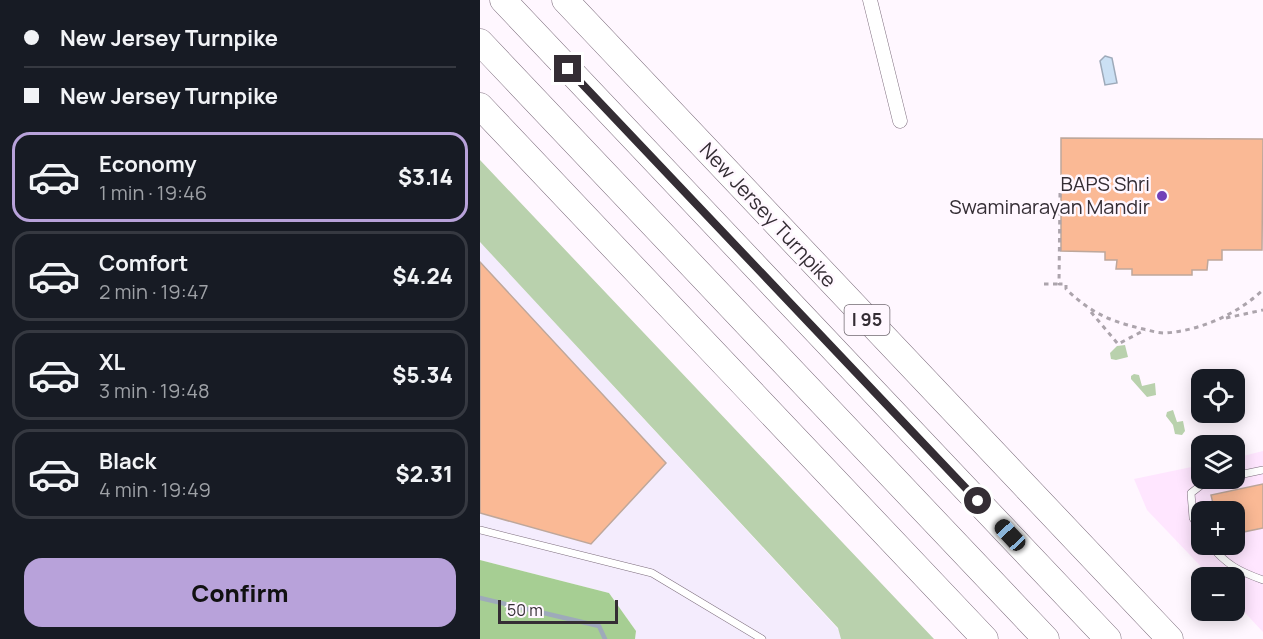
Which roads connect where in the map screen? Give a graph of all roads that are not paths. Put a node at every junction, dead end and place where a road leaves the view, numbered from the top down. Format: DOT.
graph roads {
  1 [pos="503,0"];
  2 [pos="565,0"];
  3 [pos="886,0"];
  4 [pos="871,2"];
  5 [pos="480,42"];
  6 [pos="480,106"];
  7 [pos="900,121"];
  8 [pos="1263,470"];
  9 [pos="1245,474"];
  10 [pos="480,530"];
  11 [pos="1218,555"];
  12 [pos="1263,580"];
  13 [pos="762,639"];
  14 [pos="985,639"];
  15 [pos="1046,639"];
  16 [pos="1108,639"];
  17 [pos="1170,639"];
  1 -- 16 [label="highway, I 95"];
  2 -- 17 [label="highway, New Jersey Turnpike / I 95"];
  3 -- 4 [label="street"];
  4 -- 7 [label="street"];
  5 -- 15 [label="highway"];
  6 -- 14 [label="highway"];
  8 -- 9 [label="lane"];
  10 -- 13 [label="lane"];
  11 -- 12 [label="lane"];
}
